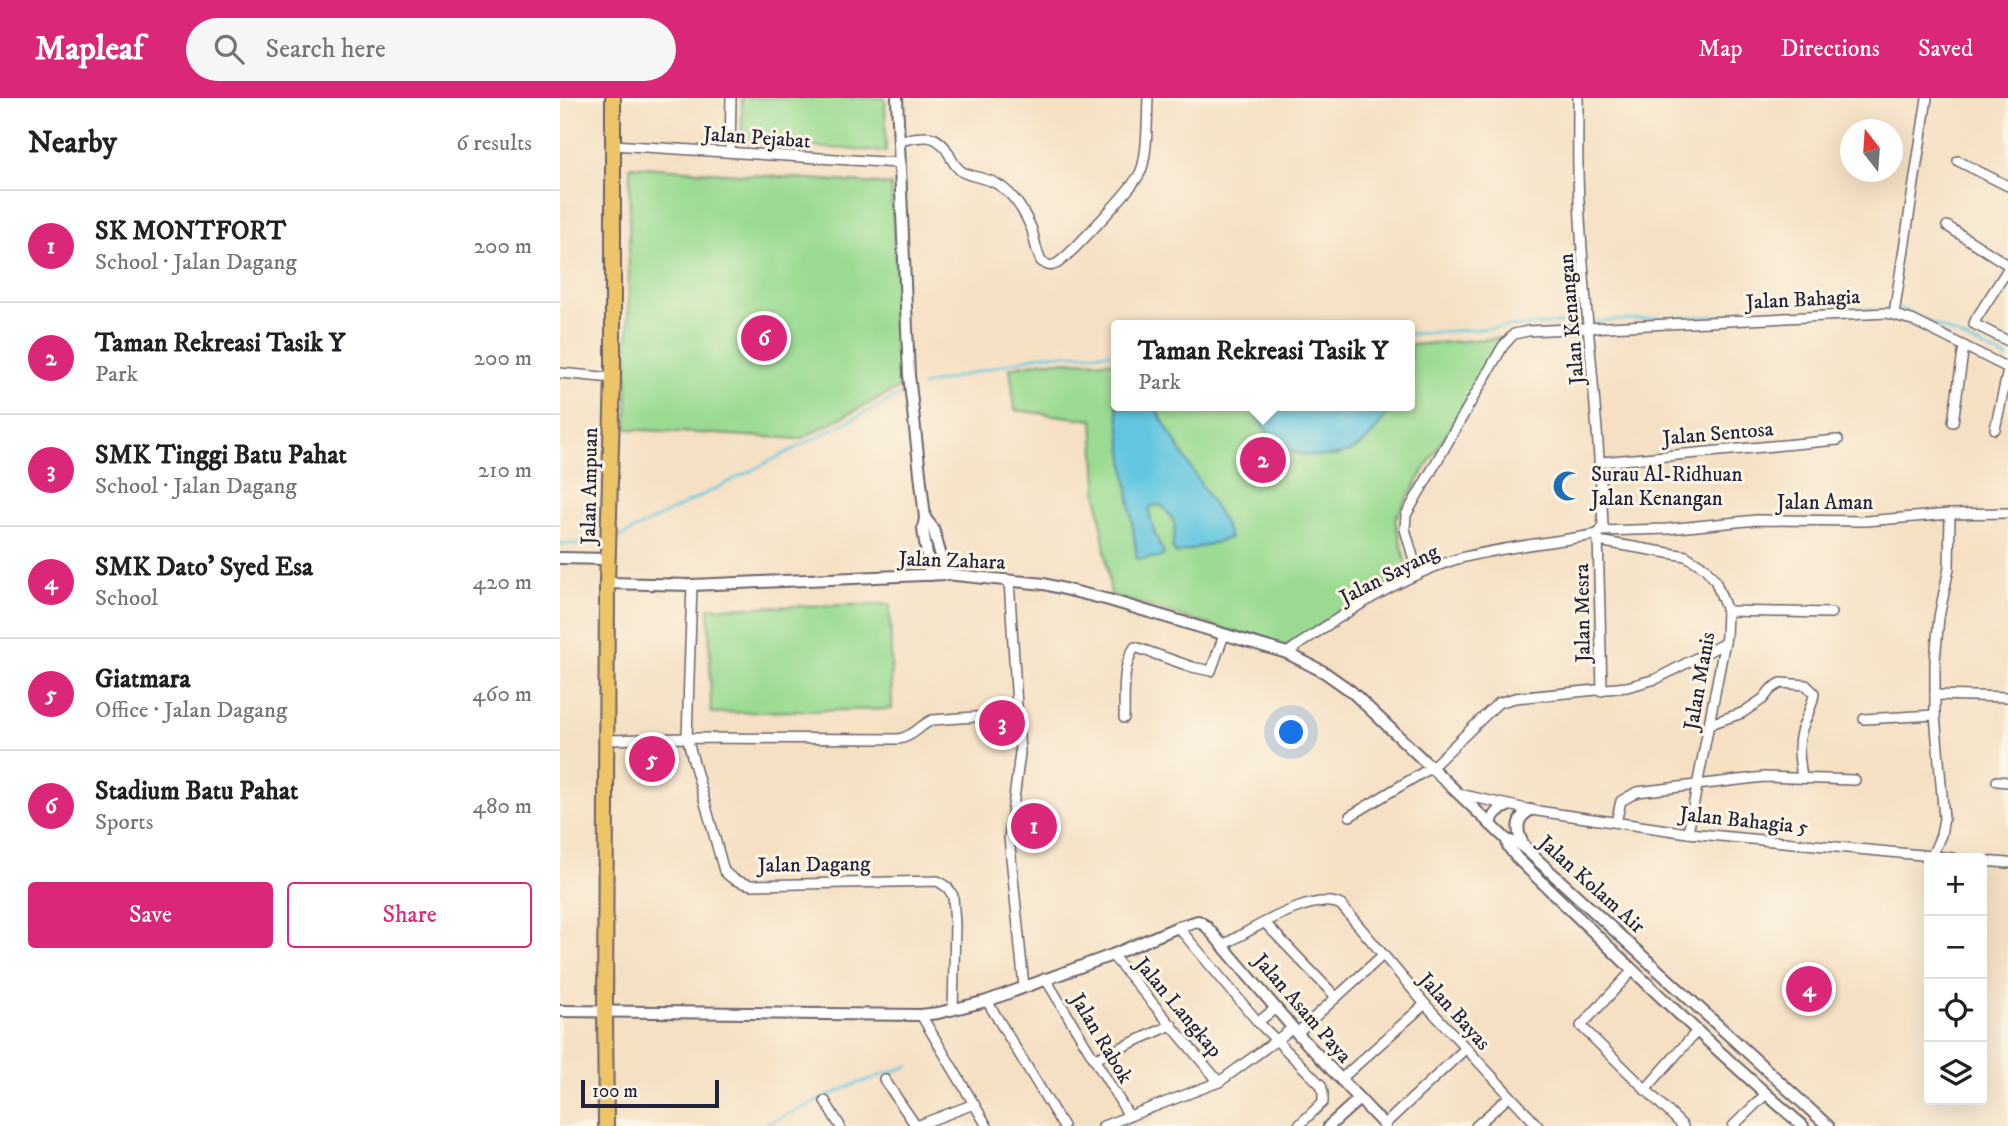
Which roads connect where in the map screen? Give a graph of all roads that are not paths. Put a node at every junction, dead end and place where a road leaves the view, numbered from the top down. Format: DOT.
graph roads {
  1 [pos="613,98"];
  2 [pos="731,98"];
  3 [pos="897,98"];
  4 [pos="1148,98"];
  5 [pos="1578,98"];
  6 [pos="1927,98"];
  7 [pos="898,141"];
  8 [pos="613,145"];
  9 [pos="730,152"];
  10 [pos="1958,161"];
  11 [pos="899,163"];
  12 [pos="2008,186"];
  13 [pos="1947,226"];
  14 [pos="2008,267"];
  15 [pos="1894,308"];
  16 [pos="1588,322"];
  17 [pos="2008,341"];
  18 [pos="1964,346"];
  19 [pos="2008,369"];
  20 [pos="560,373"];
  21 [pos="613,378"];
  22 [pos="1953,422"];
  23 [pos="1995,429"];
  24 [pos="1838,440"];
  25 [pos="1601,462"];
  26 [pos="2008,513"];
  27 [pos="1950,514"];
  28 [pos="925,518"];
  29 [pos="1599,535"];
  30 [pos="560,558"];
  31 [pos="608,559"];
  32 [pos="946,574"];
  33 [pos="1418,574"];
  34 [pos="930,575"];
  35 [pos="1009,580"];
  36 [pos="607,583"];
  37 [pos="692,585"];
  38 [pos="1727,611"];
  39 [pos="1831,613"];
  40 [pos="1224,635"];
  41 [pos="1725,643"];
  42 [pos="1287,653"];
  43 [pos="1602,691"];
  44 [pos="1935,695"];
  45 [pos="2008,697"];
  46 [pos="1017,714"];
  47 [pos="1935,715"];
  48 [pos="1124,718"];
  49 [pos="1864,719"];
  50 [pos="1710,723"];
  51 [pos="687,738"];
  52 [pos="606,740"];
  53 [pos="1432,767"];
  54 [pos="1802,778"];
  55 [pos="1854,780"];
  56 [pos="1997,781"];
  57 [pos="2008,782"];
  58 [pos="1699,784"];
  59 [pos="1459,794"];
  60 [pos="1508,806"];
  61 [pos="1531,810"];
  62 [pos="1350,816"];
  63 [pos="1616,822"];
  64 [pos="1491,825"];
  65 [pos="1688,833"];
  66 [pos="1507,840"];
  67 [pos="1933,853"];
  68 [pos="1531,854"];
  69 [pos="1924,855"];
  70 [pos="1987,861"];
  71 [pos="2008,863"];
  72 [pos="1265,923"];
  73 [pos="1178,927"];
  74 [pos="1223,945"];
  75 [pos="1112,954"];
  76 [pos="1383,955"];
  77 [pos="1633,970"];
  78 [pos="1045,978"];
  79 [pos="1024,987"];
  80 [pos="1336,997"];
  81 [pos="987,1001"];
  82 [pos="1425,1004"];
  83 [pos="1276,1009"];
  84 [pos="953,1010"];
  85 [pos="560,1011"];
  86 [pos="605,1012"];
  87 [pos="921,1015"];
  88 [pos="1258,1022"];
  89 [pos="1172,1025"];
  90 [pos="1295,1030"];
  91 [pos="1698,1031"];
  92 [pos="1276,1040"];
  93 [pos="1465,1049"];
  94 [pos="1094,1059"];
  95 [pos="884,1079"];
  96 [pos="1340,1079"];
  97 [pos="1220,1082"];
  98 [pos="1645,1090"];
  99 [pos="1766,1094"];
  100 [pos="1510,1096"];
  101 [pos="1359,1099"];
  102 [pos="825,1101"];
  103 [pos="974,1104"];
  104 [pos="1129,1116"];
  105 [pos="1384,1125"];
  106 [pos="607,1126"];
  107 [pos="840,1126"];
  108 [pos="916,1126"];
  109 [pos="987,1126"];
  110 [pos="1063,1126"];
  111 [pos="1102,1126"];
  112 [pos="1298,1126"];
  113 [pos="1329,1126"];
  114 [pos="1476,1126"];
  115 [pos="1538,1126"];
  116 [pos="1683,1126"];
  117 [pos="1733,1126"];
  118 [pos="1803,1126"];
  119 [pos="1828,1126"];
  1 -- 8 [label="main road, Jalan Ampuan"];
  2 -- 9 [label="street"];
  3 -- 7 [label="street"];
  4 -- 7 [label="street"];
  5 -- 16 [label="street, Jalan Kenangan"];
  6 -- 15 [label="street"];
  7 -- 11 [label="street"];
  8 -- 9 [label="street, Jalan Pejabat"];
  8 -- 21 [label="main road, Jalan Ampuan"];
  9 -- 11 [label="street, Jalan Pejabat"];
  10 -- 12 [label="street"];
  11 -- 28 [label="street"];
  13 -- 14 [label="street"];
  14 -- 17 [label="street"];
  15 -- 16 [label="street, Jalan Bahagia"];
  15 -- 18 [label="street, Jalan Bahagia"];
  16 -- 25 [label="street, Jalan Kenangan"];
  16 -- 33 [label="street, Jalan Bahagia"];
  18 -- 19 [label="street, Jalan Bahagia"];
  18 -- 22 [label="street"];
  19 -- 23 [label="street"];
  20 -- 21 [label="street"];
  21 -- 31 [label="main road, Jalan Ampuan"];
  24 -- 25 [label="street, Jalan Sentosa"];
  25 -- 29 [label="street, Jalan Kenangan"];
  26 -- 27 [label="street, Jalan Aman"];
  27 -- 29 [label="street, Jalan Aman"];
  27 -- 44 [label="street"];
  28 -- 32 [label="street"];
  28 -- 34 [label="street"];
  29 -- 33 [label="street, Jalan Sayang"];
  29 -- 38 [label="street, Jalan Manis"];
  29 -- 43 [label="street, Jalan Mesra"];
  30 -- 31 [label="street"];
  31 -- 36 [label="main road, Jalan Ampuan"];
  32 -- 34 [label="street, Jalan Zahara"];
  32 -- 35 [label="street, Jalan Zahara"];
  33 -- 42 [label="street, Jalan Sayang"];
  34 -- 37 [label="street, Jalan Zahara"];
  35 -- 40 [label="street, Jalan Zahara"];
  35 -- 46 [label="street"];
  36 -- 37 [label="street, Jalan Zahara"];
  36 -- 52 [label="main road, Jalan Ampuan"];
  37 -- 51 [label="street, Jalan Dagang"];
  38 -- 39 [label="street"];
  38 -- 41 [label="street, Jalan Manis"];
  40 -- 42 [label="street, Jalan Zahara"];
  40 -- 48 [label="street"];
  41 -- 43 [label="street, Jalan Mesra"];
  41 -- 50 [label="street, Jalan Manis"];
  42 -- 53 [label="street, Jalan Zahara"];
  43 -- 53 [label="street, Jalan Mesra"];
  44 -- 45 [label="street"];
  44 -- 47 [label="street"];
  46 -- 51 [label="street"];
  46 -- 79 [label="street"];
  47 -- 49 [label="street"];
  47 -- 67 [label="street"];
  50 -- 54 [label="street"];
  50 -- 58 [label="street, Jalan Manis"];
  51 -- 52 [label="street"];
  51 -- 84 [label="street, Jalan Dagang"];
  52 -- 86 [label="main road, Jalan Ampuan"];
  53 -- 59 [label="street, Jalan Zahara"];
  53 -- 62 [label="street, Jalan Mesra"];
  54 -- 55 [label="street"];
  54 -- 58 [label="street"];
  56 -- 57 [label="street"];
  58 -- 63 [label="street"];
  58 -- 65 [label="street, Jalan Manis"];
  59 -- 60 [label="street, Jalan Bahagia 5"];
  59 -- 64 [label="street, Jalan Zahara"];
  60 -- 61 [label="street, Jalan Bahagia 5"];
  60 -- 64 [label="street"];
  61 -- 63 [label="street, Jalan Bahagia 5"];
  61 -- 68 [label="street"];
  63 -- 65 [label="street, Jalan Bahagia 5"];
  64 -- 66 [label="street, Jalan Zahara"];
  65 -- 69 [label="street, Jalan Bahagia 5"];
  66 -- 68 [label="street, Jalan Kolam Air"];
  66 -- 77 [label="street, Jalan Kolam Air"];
  68 -- 119 [label="street, Jalan Kolam Air"];
  70 -- 71 [label="street"];
  72 -- 74 [label="street"];
  72 -- 76 [label="street, Jalan Bayas"];
  72 -- 80 [label="street"];
  73 -- 74 [label="street, Jalan Asam Paya"];
  73 -- 75 [label="street"];
  73 -- 88 [label="street"];
  74 -- 83 [label="street, Jalan Asam Paya"];
  75 -- 78 [label="street"];
  75 -- 89 [label="street, Jalan Langkap"];
  76 -- 80 [label="street"];
  76 -- 82 [label="street, Jalan Bayas"];
  77 -- 91 [label="street, Jalan Kolam Air"];
  77 -- 98 [label="street"];
  78 -- 79 [label="street"];
  78 -- 94 [label="street, Jalan Rabok"];
  79 -- 81 [label="street"];
  80 -- 90 [label="street"];
  81 -- 84 [label="street"];
  81 -- 110 [label="street"];
  82 -- 93 [label="street, Jalan Bayas"];
  82 -- 96 [label="street"];
  83 -- 88 [label="street"];
  83 -- 90 [label="street, Jalan Asam Paya"];
  84 -- 87 [label="street"];
  85 -- 86 [label="street"];
  86 -- 87 [label="street"];
  86 -- 106 [label="main road, Jalan Ampuan"];
  87 -- 103 [label="street"];
  88 -- 92 [label="street"];
  89 -- 94 [label="street"];
  89 -- 97 [label="street, Jalan Langkap"];
  90 -- 92 [label="street"];
  90 -- 96 [label="street, Jalan Asam Paya"];
  91 -- 98 [label="street"];
  91 -- 99 [label="street, Jalan Kolam Air"];
  92 -- 97 [label="street"];
  92 -- 112 [label="street"];
  93 -- 100 [label="street, Jalan Bayas"];
  93 -- 105 [label="street"];
  94 -- 104 [label="street, Jalan Rabok"];
  95 -- 108 [label="street"];
  96 -- 101 [label="street, Jalan Asam Paya"];
  97 -- 104 [label="street"];
  98 -- 116 [label="street"];
  99 -- 117 [label="street"];
  99 -- 118 [label="street, Jalan Kolam Air"];
  100 -- 114 [label="street"];
  100 -- 115 [label="street, Jalan Bayas"];
  101 -- 105 [label="street, Jalan Asam Paya"];
  101 -- 113 [label="street"];
  102 -- 107 [label="street"];
  103 -- 108 [label="street"];
  103 -- 109 [label="street"];
  104 -- 111 [label="street"];
}
